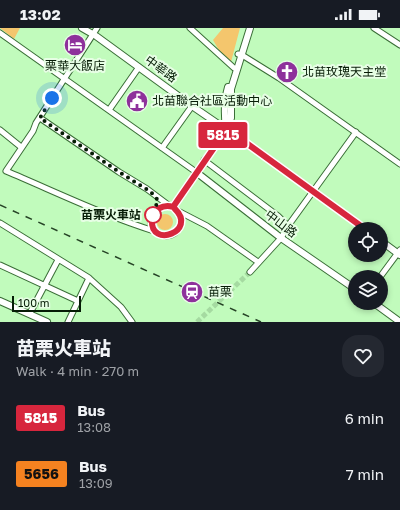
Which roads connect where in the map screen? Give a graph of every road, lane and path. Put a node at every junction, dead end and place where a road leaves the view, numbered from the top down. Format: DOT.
graph roads {
  1 [pos="82,28"];
  2 [pos="98,28"];
  3 [pos="190,28"];
  4 [pos="245,28"];
  5 [pos="250,28"];
  6 [pos="374,28"];
  7 [pos="0,34"];
  8 [pos="93,34"];
  9 [pos="400,45"];
  10 [pos="240,54"];
  11 [pos="140,67"];
  12 [pos="235,68"];
  13 [pos="64,79"];
  14 [pos="192,106"];
  15 [pos="109,110"];
  16 [pos="40,118"];
  17 [pos="227,129"];
  18 [pos="0,130"];
  19 [pos="356,132"];
  20 [pos="21,147"];
  21 [pos="162,148"];
  22 [pos="204,160"];
  23 [pos="400,164"];
  24 [pos="196,172"];
  25 [pos="151,192"];
  26 [pos="314,192"];
  27 [pos="174,208"];
  28 [pos="155,211"];
  29 [pos="355,222"];
  30 [pos="0,223"];
  31 [pos="288,226"];
  32 [pos="157,232"];
  33 [pos="281,238"];
  34 [pos="388,246"];
  35 [pos="399,253"];
  36 [pos="58,260"];
  37 [pos="258,262"];
  38 [pos="0,265"];
  39 [pos="386,270"];
  40 [pos="250,272"];
  41 [pos="89,278"];
  42 [pos="45,284"];
  43 [pos="348,285"];
  44 [pos="78,301"];
  45 [pos="0,302"];
  46 [pos="384,310"];
  47 [pos="30,313"];
  48 [pos="48,322"];
  49 [pos="68,322"];
  50 [pos="132,322"];
  51 [pos="400,322"];
  1 -- 8 [label="street, 中華路"];
  2 -- 8 [label="street"];
  3 -- 12 [label="street"];
  4 -- 10 [label="street"];
  5 -- 10 [label="street"];
  6 -- 9 [label="street"];
  7 -- 13 [label="street"];
  8 -- 11 [label="street, 中華路"];
  8 -- 13 [label="street"];
  10 -- 12 [label="street"];
  10 -- 19 [label="street"];
  11 -- 14 [label="street, 中華路"];
  11 -- 15 [label="street"];
  12 -- 17 [label="street"];
  13 -- 15 [label="street"];
  13 -- 16 [label="street"];
  14 -- 17 [label="street, 中華路"];
  14 -- 21 [label="street"];
  15 -- 21 [label="street"];
  16 -- 20 [label="street"];
  16 -- 25 [label="street"];
  17 -- 22 [label="street"];
  17 -- 26 [label="street, 中華路"];
  18 -- 20 [label="street"];
  19 -- 23 [label="street"];
  19 -- 26 [label="street"];
  20 -- 32 [label="street"];
  21 -- 24 [label="street"];
  22 -- 24 [label="street"];
  22 -- 31 [label="street"];
  24 -- 27 [label="street"];
  24 -- 33 [label="street, 中山路"];
  25 -- 27 [label="street"];
  25 -- 28 [label="street"];
  26 -- 29 [label="street, 中華路"];
  26 -- 31 [label="street"];
  27 -- 28 [label="street"];
  27 -- 32 [label="street"];
  27 -- 37 [label="street"];
  28 -- 32 [label="street"];
  30 -- 36 [label="street"];
  31 -- 33 [label="street"];
  33 -- 37 [label="street"];
  33 -- 43 [label="street, 中山路"];
  34 -- 35 [label="street"];
  35 -- 39 [label="street"];
  36 -- 41 [label="street"];
  36 -- 42 [label="street"];
  37 -- 40 [label="street"];
  38 -- 42 [label="street"];
  41 -- 44 [label="street"];
  41 -- 50 [label="street"];
  42 -- 44 [label="street"];
  42 -- 47 [label="street"];
  44 -- 49 [label="street"];
  45 -- 47 [label="street"];
  46 -- 51 [label="street"];
  47 -- 48 [label="street"];
}
